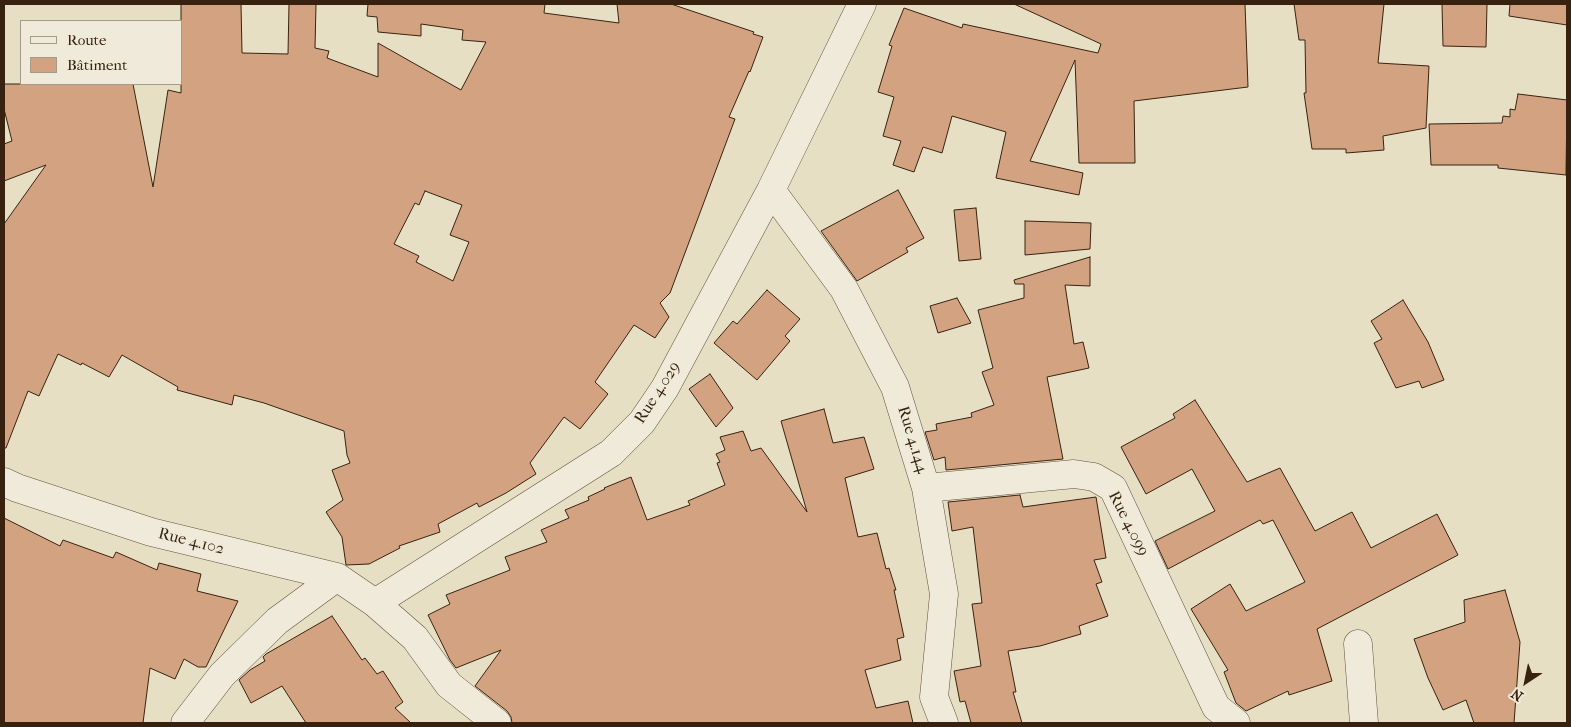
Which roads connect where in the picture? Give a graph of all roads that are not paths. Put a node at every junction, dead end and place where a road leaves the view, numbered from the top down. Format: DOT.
graph roads {
  1 [pos="862,4"];
  2 [pos="771,190"];
  3 [pos="4,482"];
  4 [pos="926,488"];
  5 [pos="338,577"];
  6 [pos="375,603"];
  7 [pos="1358,644"];
  8 [pos="185,723"];
  9 [pos="498,723"];
  10 [pos="944,723"];
  11 [pos="1236,723"];
  12 [pos="1364,723"];
  1 -- 2 [label="street, Rue 4.029"];
  2 -- 4 [label="street, Rue 4.144"];
  2 -- 6 [label="street, Rue 4.029"];
  3 -- 5 [label="street, Rue 4.102"];
  4 -- 10 [label="street, Rue 4.144"];
  4 -- 11 [label="street, Rue 4.099"];
  5 -- 6 [label="street, Rue 4.102"];
  5 -- 8 [label="street"];
  6 -- 9 [label="street"];
  7 -- 12 [label="street"];
}
